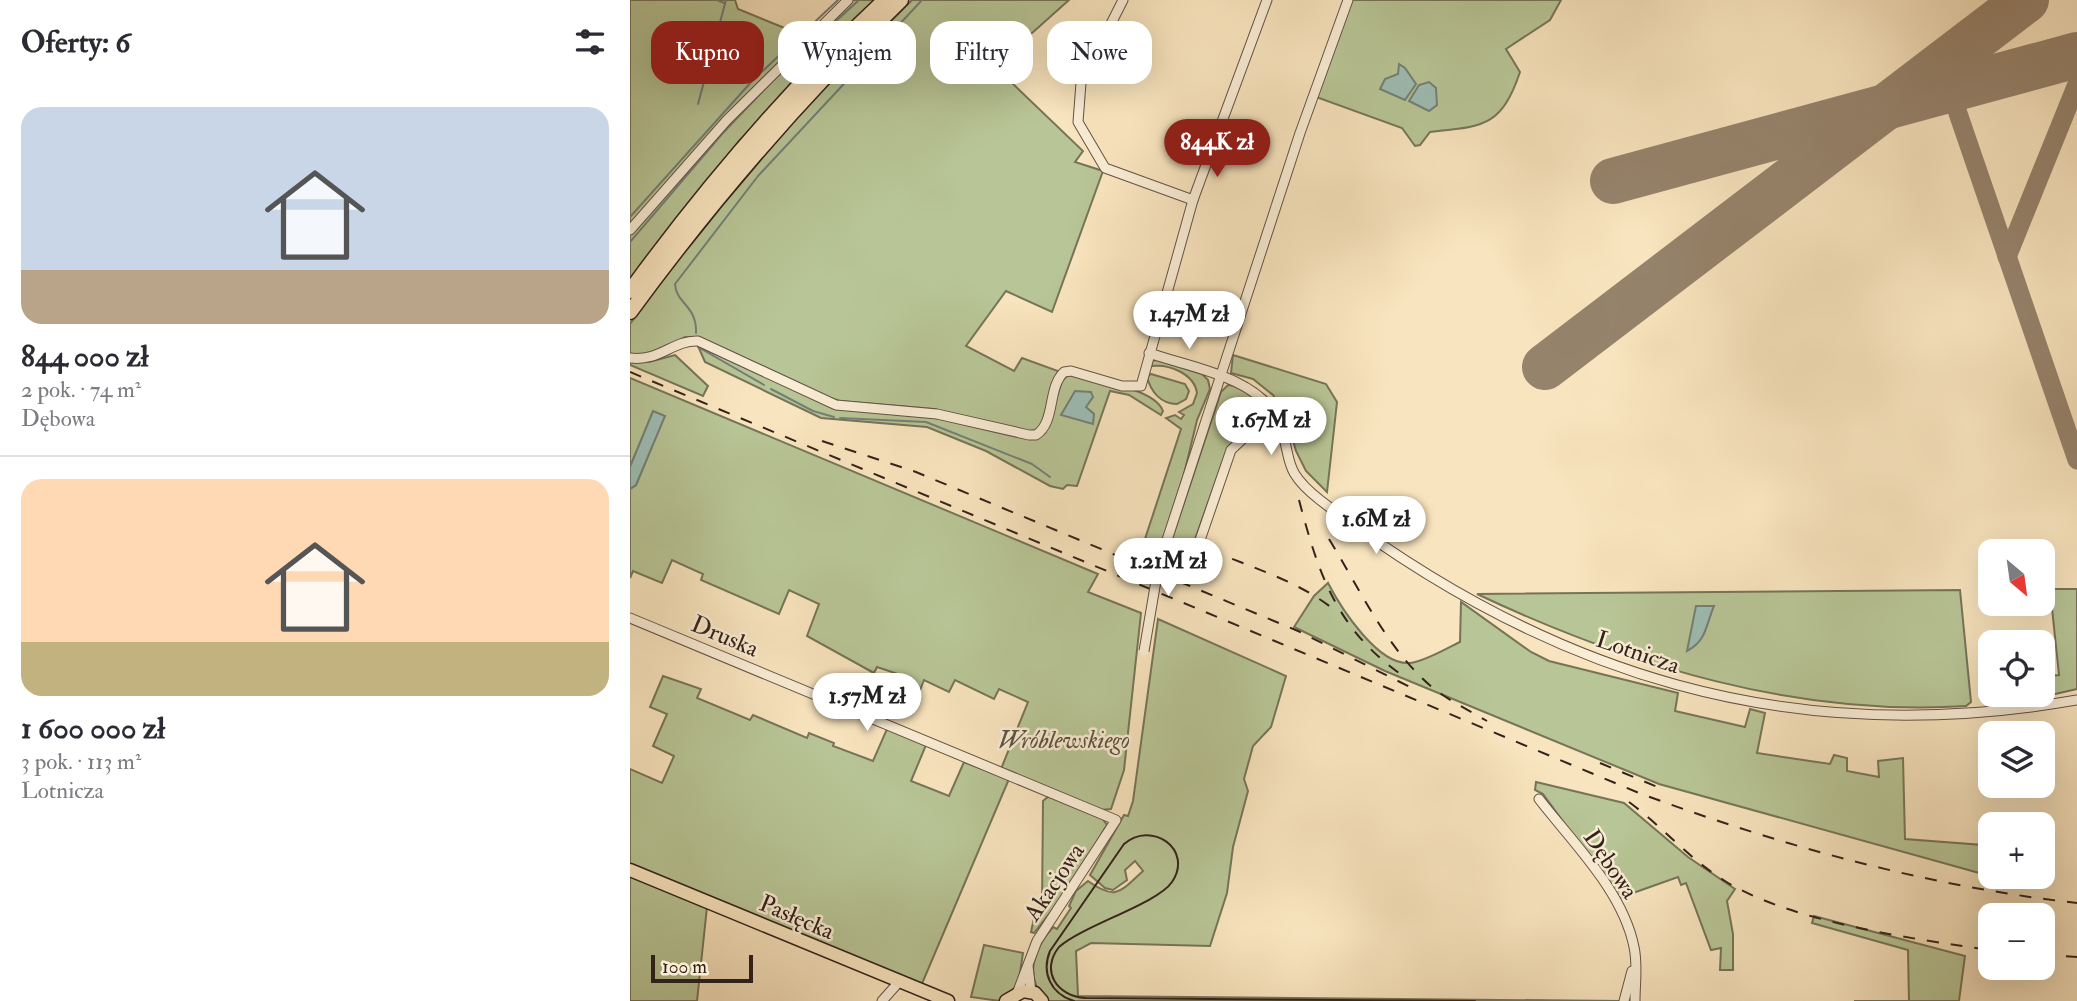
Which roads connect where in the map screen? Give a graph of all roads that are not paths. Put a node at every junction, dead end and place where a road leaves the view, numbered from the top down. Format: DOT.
graph roads {
  1 [pos="848,0"];
  2 [pos="885,0"];
  3 [pos="901,0"];
  4 [pos="1123,0"];
  5 [pos="1267,0"];
  6 [pos="1349,0"];
  7 [pos="1193,200"];
  8 [pos="630,230"];
  9 [pos="630,291"];
  10 [pos="630,312"];
  11 [pos="1149,353"];
  12 [pos="630,358"];
  13 [pos="1221,376"];
  14 [pos="1278,420"];
  15 [pos="1148,551"];
  16 [pos="630,618"];
  17 [pos="1144,651"];
  18 [pos="2077,700"];
  19 [pos="1539,799"];
  20 [pos="1116,820"];
  21 [pos="630,870"];
  22 [pos="1635,959"];
  23 [pos="898,983"];
  24 [pos="1025,991"];
  25 [pos="882,1001"];
  26 [pos="948,1001"];
  27 [pos="1006,1001"];
  28 [pos="1042,1001"];
  29 [pos="1625,1001"];
  30 [pos="1635,1001"];
  1 -- 8 [label="street"];
  2 -- 9 [label="highway"];
  3 -- 10 [label="highway"];
  4 -- 7 [label="street"];
  5 -- 7 [label="street"];
  6 -- 13 [label="street"];
  7 -- 11 [label="street"];
  11 -- 12 [label="street"];
  11 -- 13 [label="street"];
  13 -- 14 [label="street"];
  13 -- 17 [label="street, bridge"];
  14 -- 15 [label="street"];
  14 -- 18 [label="street, Lotnicza"];
  16 -- 20 [label="street, Druska"];
  19 -- 22 [label="street, Dębowa"];
  20 -- 24 [label="street, Akacjowa"];
  21 -- 23 [label="main road, Pasłęcka"];
  22 -- 29 [label="street, Dębowa"];
  22 -- 30 [label="street, Dębowa"];
  23 -- 25 [label="street"];
  23 -- 26 [label="main road, Pasłęcka"];
  24 -- 27 [label="main road"];
  24 -- 28 [label="main road"];
}
